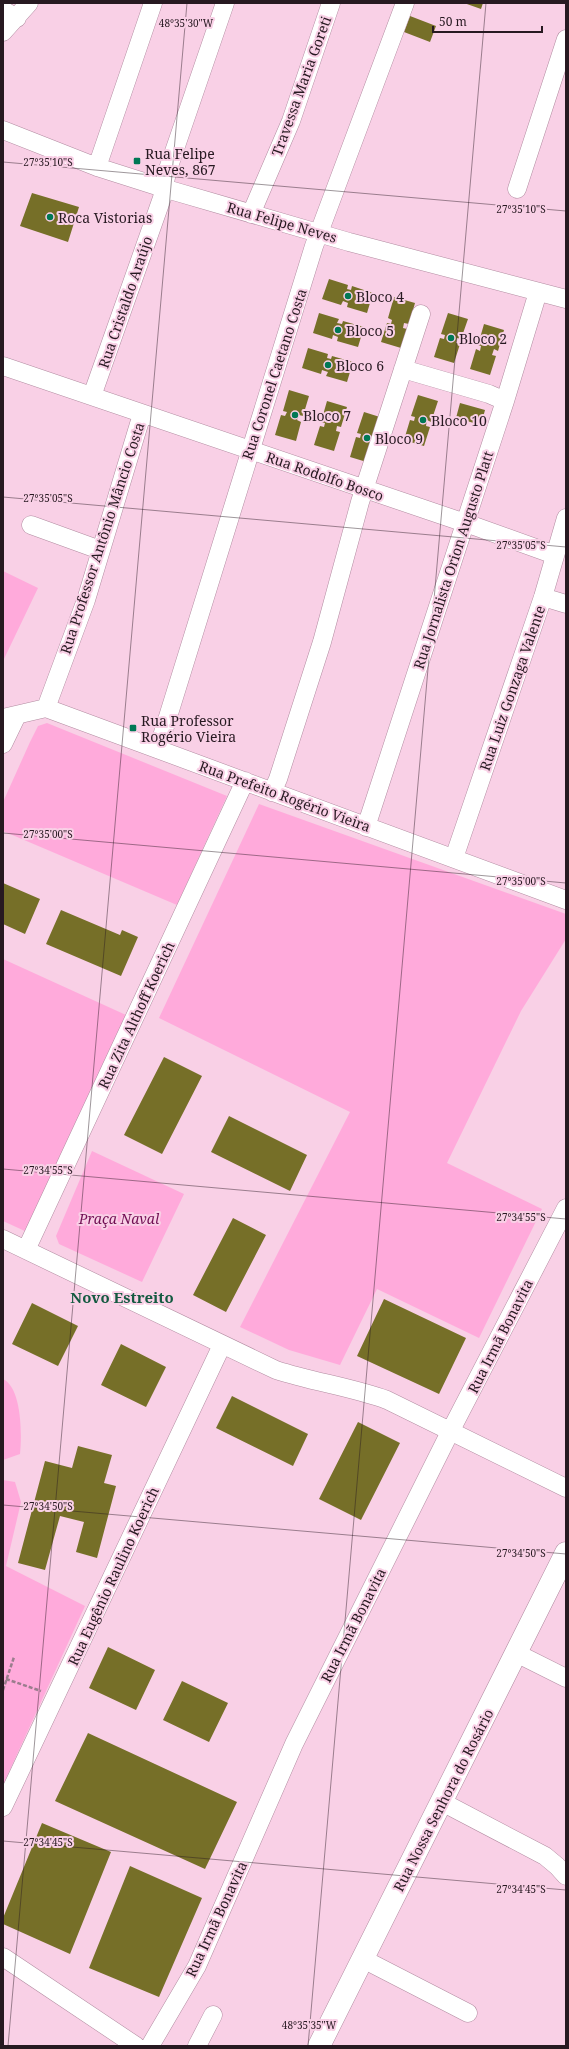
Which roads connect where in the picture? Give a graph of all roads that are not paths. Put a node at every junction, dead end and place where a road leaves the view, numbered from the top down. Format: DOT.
graph roads {
  1 [pos="29,3"];
  2 [pos="153,3"];
  3 [pos="225,3"];
  4 [pos="331,3"];
  5 [pos="405,3"];
  6 [pos="10,14"];
  7 [pos="3,32"];
  8 [pos="566,39"];
  9 [pos="3,130"];
  10 [pos="98,167"];
  11 [pos="163,188"];
  12 [pos="517,189"];
  13 [pos="251,214"];
  14 [pos="319,232"];
  15 [pos="538,292"];
  16 [pos="566,300"];
  17 [pos="421,314"];
  18 [pos="3,366"];
  19 [pos="403,369"];
  20 [pos="92,396"];
  21 [pos="505,401"];
  22 [pos="142,414"];
  23 [pos="250,450"];
  24 [pos="364,489"];
  25 [pos="566,518"];
  26 [pos="464,523"];
  27 [pos="31,525"];
  28 [pos="100,550"];
  29 [pos="555,556"];
  30 [pos="542,597"];
  31 [pos="566,604"];
  32 [pos="46,708"];
  33 [pos="10,717"];
  34 [pos="3,744"];
  35 [pos="158,749"];
  36 [pos="245,781"];
  37 [pos="272,792"];
  38 [pos="366,827"];
  39 [pos="454,858"];
  40 [pos="566,900"];
  41 [pos="566,1208"];
  42 [pos="3,1238"];
  43 [pos="26,1250"];
  44 [pos="222,1345"];
  45 [pos="451,1430"];
  46 [pos="566,1488"];
  47 [pos="566,1553"];
  48 [pos="516,1653"];
  49 [pos="566,1678"];
  50 [pos="442,1802"];
  51 [pos="3,1807"];
  52 [pos="566,1876"];
  53 [pos="3,1957"];
  54 [pos="363,1959"];
  55 [pos="468,2013"];
  56 [pos="212,2015"];
  57 [pos="136,2046"];
  58 [pos="150,2046"];
  59 [pos="197,2046"];
  60 [pos="319,2046"];
  1 -- 6 [label="street"];
  2 -- 10 [label="street"];
  3 -- 11 [label="street, Rua Cristaldo Araújo"];
  4 -- 13 [label="street, Travessa Maria Goreti"];
  5 -- 14 [label="street, Rua Coronel Caetano Costa"];
  6 -- 7 [label="street"];
  8 -- 12 [label="street"];
  9 -- 10 [label="street, Rua Felipe Neves"];
  10 -- 11 [label="street, Rua Felipe Neves"];
  11 -- 13 [label="street, Rua Felipe Neves"];
  11 -- 20 [label="street, Rua Cristaldo Araújo"];
  13 -- 14 [label="street, Rua Felipe Neves"];
  14 -- 15 [label="street, Rua Felipe Neves"];
  14 -- 23 [label="street, Rua Coronel Caetano Costa"];
  15 -- 16 [label="street, Rua Felipe Neves"];
  15 -- 21 [label="street, Rua Jornalista Orion Augusto Platt"];
  17 -- 19 [label="street"];
  18 -- 20 [label="street, Rua Rodolfo Bosco"];
  19 -- 21 [label="street"];
  19 -- 24 [label="street"];
  20 -- 22 [label="street, Rua Rodolfo Bosco"];
  21 -- 26 [label="street, Rua Jornalista Orion Augusto Platt"];
  22 -- 23 [label="street, Rua Rodolfo Bosco"];
  22 -- 28 [label="street, Rua Professor Antônio Mâncio Costa"];
  23 -- 24 [label="street, Rua Rodolfo Bosco"];
  23 -- 35 [label="street, Rua Coronel Caetano Costa"];
  24 -- 26 [label="street, Rua Rodolfo Bosco"];
  24 -- 37 [label="street"];
  25 -- 29 [label="street, Rua Luiz Gonzaga Valente"];
  26 -- 29 [label="street, Rua Rodolfo Bosco"];
  26 -- 38 [label="street, Rua Jornalista Orion Augusto Platt"];
  27 -- 28 [label="street"];
  28 -- 32 [label="street, Rua Professor Antônio Mâncio Costa"];
  29 -- 30 [label="street, Rua Luiz Gonzaga Valente"];
  30 -- 31 [label="street"];
  30 -- 39 [label="street, Rua Luiz Gonzaga Valente"];
  32 -- 33 [label="street"];
  32 -- 35 [label="street, Rua Prefeito Rogério Vieira"];
  33 -- 34 [label="street"];
  35 -- 36 [label="street, Rua Prefeito Rogério Vieira"];
  36 -- 37 [label="street, Rua Prefeito Rogério Vieira"];
  36 -- 43 [label="street, Rua Zita Althoff Koerich"];
  37 -- 38 [label="street, Rua Prefeito Rogério Vieira"];
  38 -- 39 [label="street, Rua Prefeito Rogério Vieira"];
  39 -- 40 [label="street, Rua Prefeito Rogério Vieira"];
  41 -- 45 [label="street, Rua Irmã Bonavita"];
  42 -- 43 [label="street"];
  43 -- 44 [label="street"];
  44 -- 45 [label="street"];
  44 -- 51 [label="street, Rua Eugênio Raulino Koerich"];
  45 -- 46 [label="street"];
  45 -- 58 [label="street, Rua Irmã Bonavita"];
  47 -- 48 [label="main road, Rua Nossa Senhora do Rosário"];
  48 -- 49 [label="street"];
  48 -- 50 [label="main road, Rua Nossa Senhora do Rosário"];
  50 -- 52 [label="street"];
  50 -- 54 [label="main road, Rua Nossa Senhora do Rosário"];
  53 -- 57 [label="street"];
  54 -- 55 [label="street"];
  54 -- 60 [label="main road, Rua Nossa Senhora do Rosário"];
  56 -- 59 [label="street"];
}
